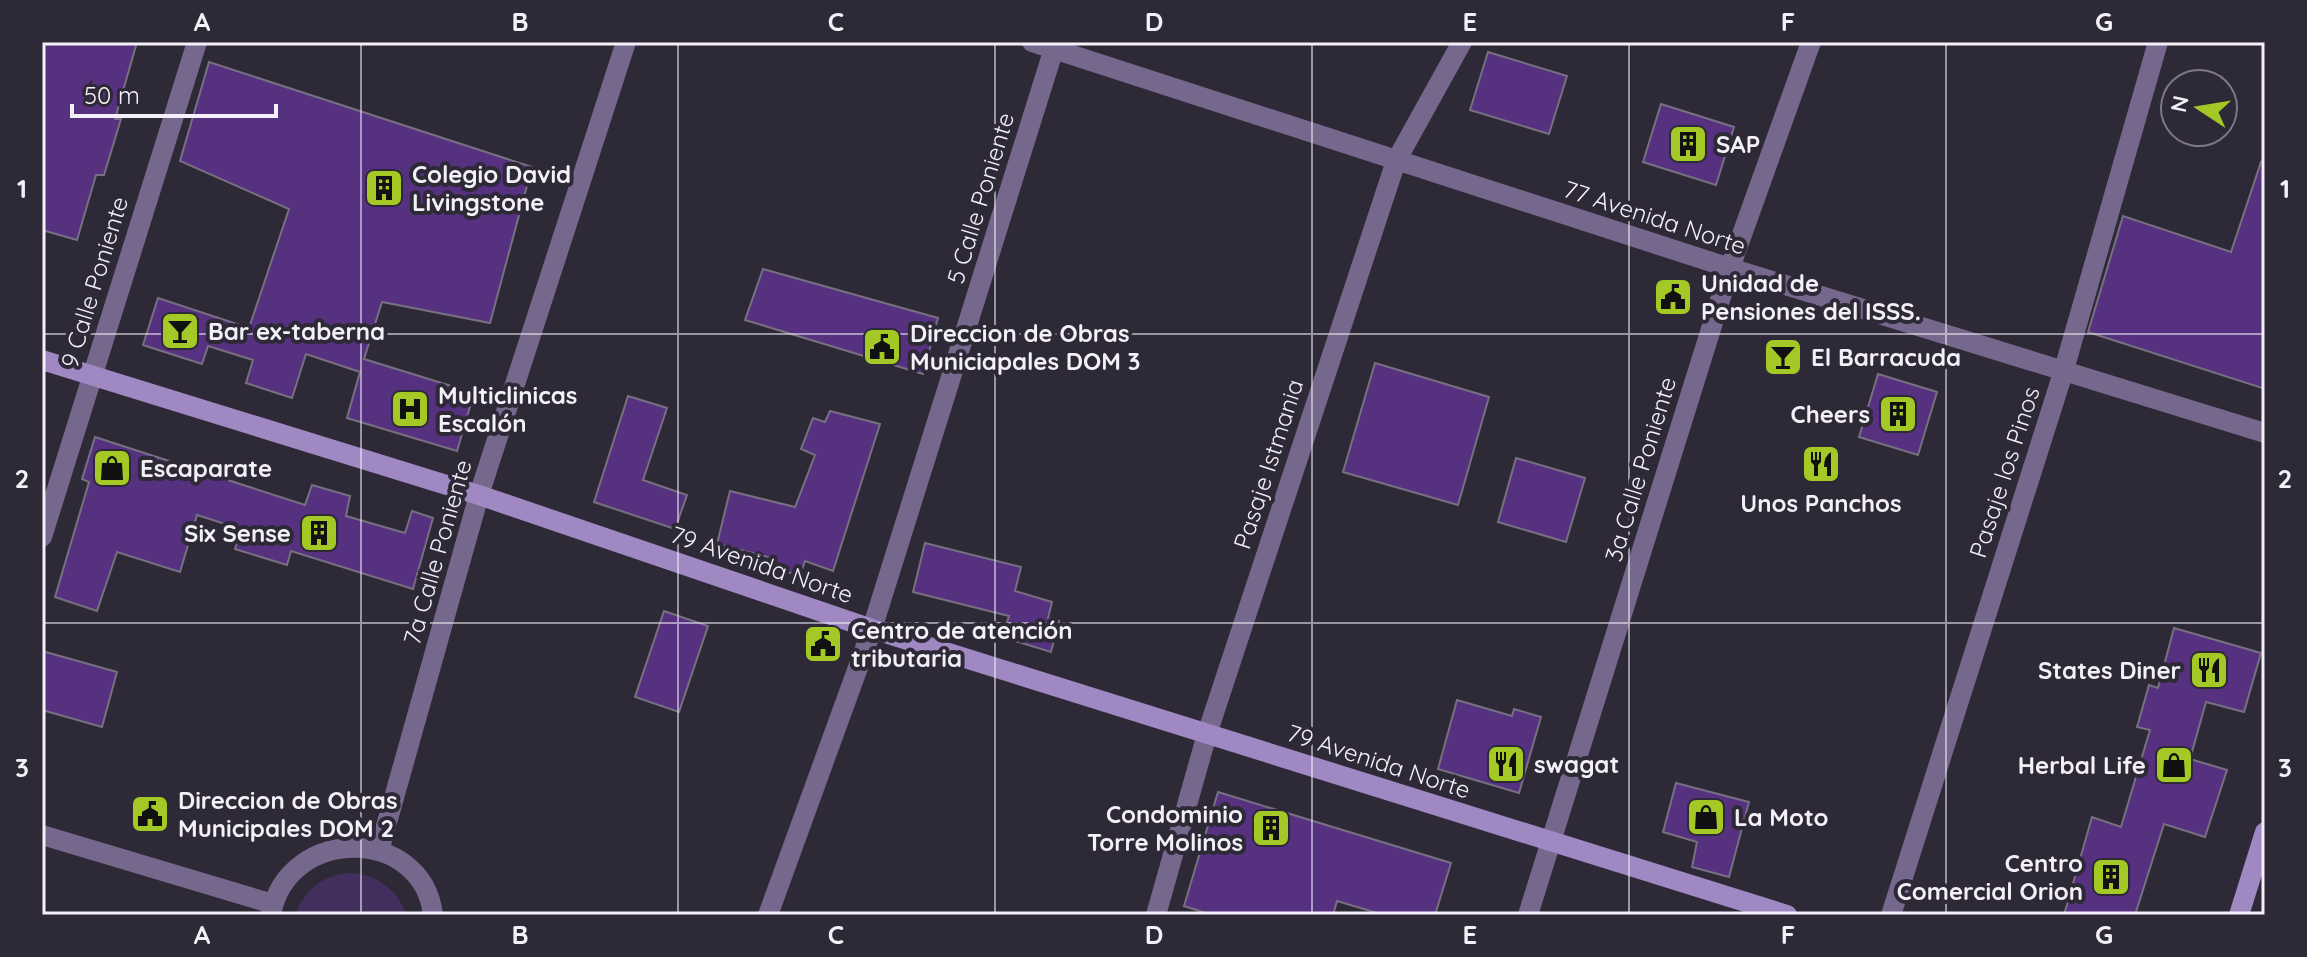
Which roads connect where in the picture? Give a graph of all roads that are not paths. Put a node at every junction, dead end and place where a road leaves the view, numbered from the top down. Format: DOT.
graph roads {
  1 [pos="197,42"];
  2 [pos="626,42"];
  3 [pos="1032,42"];
  4 [pos="1462,42"];
  5 [pos="1811,42"];
  6 [pos="2158,42"];
  7 [pos="1055,46"];
  8 [pos="1396,161"];
  9 [pos="1730,268"];
  10 [pos="42,360"];
  11 [pos="2063,373"];
  12 [pos="91,376"];
  13 [pos="2265,433"];
  14 [pos="479,495"];
  15 [pos="42,537"];
  16 [pos="872,629"];
  17 [pos="1207,734"];
  18 [pos="2265,832"];
  19 [pos="42,835"];
  20 [pos="1551,843"];
  21 [pos="379,851"];
  22 [pos="272,910"];
  23 [pos="433,915"];
  24 [pos="768,915"];
  25 [pos="1156,915"];
  26 [pos="1528,915"];
  27 [pos="1787,915"];
  28 [pos="1891,915"];
  29 [pos="2239,915"];
  1 -- 12 [label="street, 9 Calle Poniente"];
  2 -- 14 [label="street, 7a Calle Poniente"];
  3 -- 7 [label="street, 77 Avenida Norte"];
  4 -- 8 [label="street, Pasaje Istmania"];
  5 -- 9 [label="street, 3a Calle Poniente"];
  6 -- 11 [label="street, Pasaje los Pinos"];
  7 -- 8 [label="street, 77 Avenida Norte"];
  7 -- 16 [label="street, 5 Calle Poniente"];
  8 -- 9 [label="street, 77 Avenida Norte"];
  8 -- 17 [label="street, Pasaje Istmania"];
  9 -- 11 [label="street, 77 Avenida Norte"];
  9 -- 20 [label="street, 3a Calle Poniente"];
  10 -- 12 [label="main road, 79 Avenida Norte"];
  11 -- 13 [label="street, 77 Avenida Norte"];
  11 -- 28 [label="street, Pasaje los Pinos"];
  12 -- 14 [label="main road, 79 Avenida Norte"];
  12 -- 15 [label="street, 9 Calle Poniente"];
  14 -- 16 [label="main road, 79 Avenida Norte"];
  14 -- 21 [label="street, 7a Calle Poniente"];
  16 -- 17 [label="main road, 79 Avenida Norte"];
  16 -- 24 [label="street, 5 Calle Poniente"];
  17 -- 20 [label="main road, 79 Avenida Norte"];
  17 -- 25 [label="street, Pasaje Istmania"];
  18 -- 29 [label="main road"];
  19 -- 22 [label="street"];
  20 -- 26 [label="street, 3a Calle Poniente"];
  20 -- 27 [label="main road, 79 Avenida Norte"];
  21 -- 22 [label="street"];
  21 -- 23 [label="street"];
}
